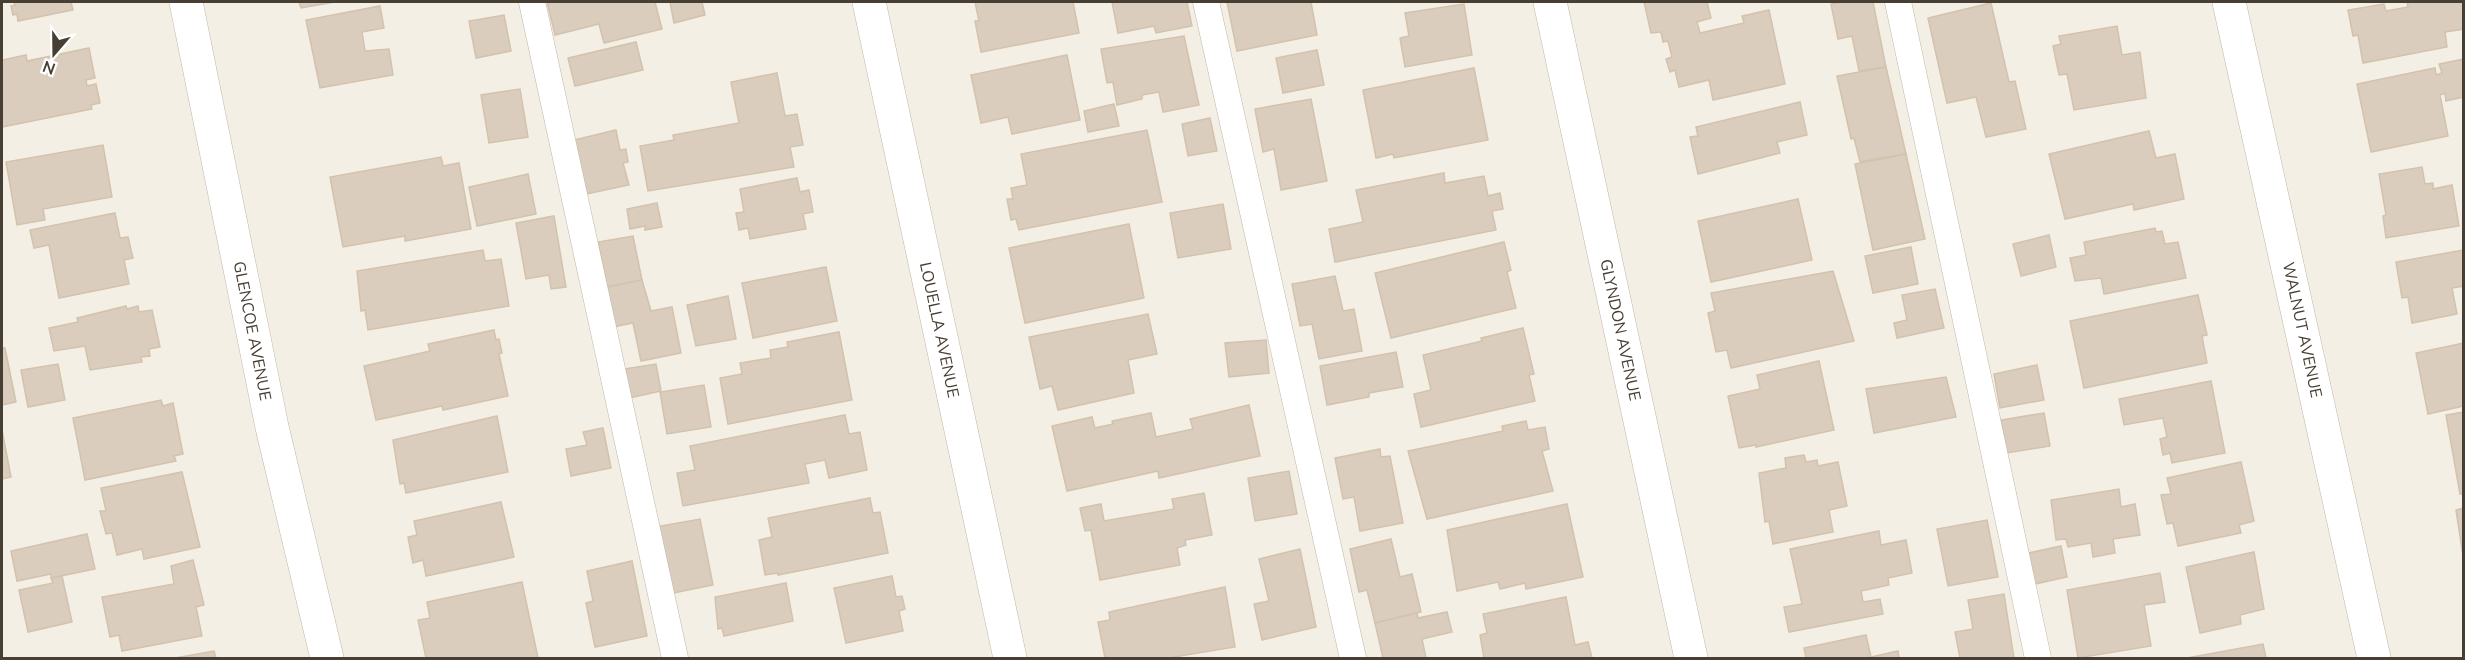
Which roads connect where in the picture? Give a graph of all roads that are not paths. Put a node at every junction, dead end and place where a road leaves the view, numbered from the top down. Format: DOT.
graph roads {
  1 [pos="186,2"];
  2 [pos="532,2"];
  3 [pos="869,2"];
  4 [pos="1206,2"];
  5 [pos="1550,2"];
  6 [pos="1898,2"];
  7 [pos="2229,2"];
  8 [pos="327,658"];
  9 [pos="674,658"];
  10 [pos="1010,658"];
  11 [pos="1353,658"];
  12 [pos="1691,658"];
  13 [pos="2038,658"];
  14 [pos="2374,658"];
  1 -- 8 [label="street, GLENCOE AVENUE"];
  2 -- 9 [label="lane"];
  3 -- 10 [label="street, LOUELLA AVENUE"];
  4 -- 11 [label="lane"];
  5 -- 12 [label="street, GLYNDON AVENUE"];
  6 -- 13 [label="lane"];
  7 -- 14 [label="street, WALNUT AVENUE"];
}
